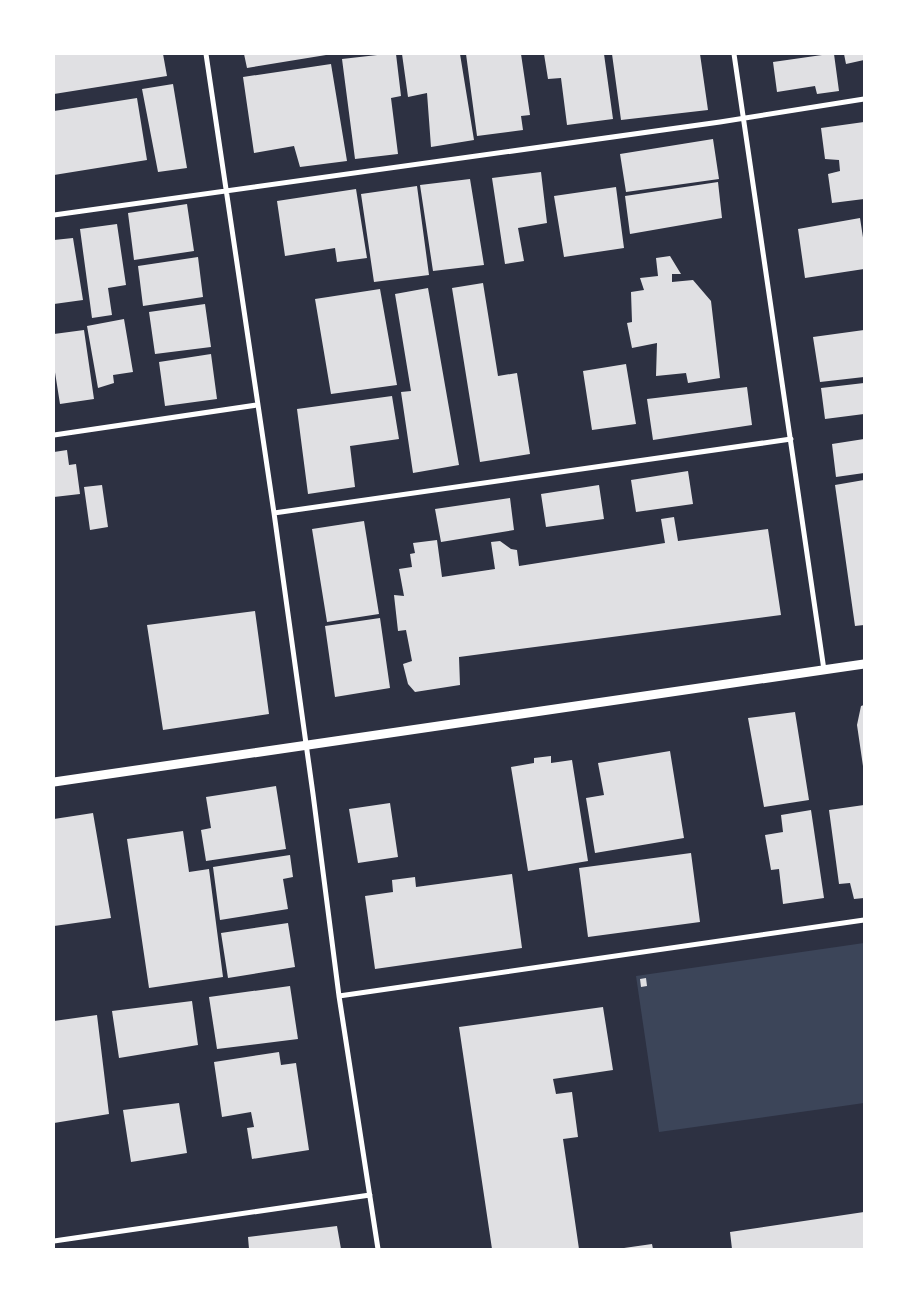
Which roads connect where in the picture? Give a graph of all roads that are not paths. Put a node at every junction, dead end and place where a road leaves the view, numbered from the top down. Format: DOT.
graph roads {
  1 [pos="206,54"];
  2 [pos="734,54"];
  3 [pos="864,99"];
  4 [pos="743,118"];
  5 [pos="228,190"];
  6 [pos="54,215"];
  7 [pos="257,405"];
  8 [pos="54,435"];
  9 [pos="791,439"];
  10 [pos="274,513"];
  11 [pos="864,664"];
  12 [pos="824,670"];
  13 [pos="305,746"];
  14 [pos="54,782"];
  15 [pos="864,920"];
  16 [pos="339,996"];
  17 [pos="370,1195"];
  18 [pos="54,1241"];
  19 [pos="378,1249"];
  1 -- 5 [label="street"];
  2 -- 4 [label="street"];
  3 -- 4 [label="street"];
  4 -- 5 [label="street"];
  4 -- 9 [label="street"];
  5 -- 6 [label="street"];
  5 -- 7 [label="street"];
  7 -- 8 [label="street"];
  7 -- 10 [label="street"];
  9 -- 10 [label="street"];
  9 -- 12 [label="street"];
  10 -- 13 [label="street"];
  11 -- 12 [label="street"];
  12 -- 13 [label="street"];
  13 -- 14 [label="street"];
  13 -- 16 [label="street"];
  15 -- 16 [label="street"];
  16 -- 17 [label="street"];
  17 -- 18 [label="street"];
  17 -- 19 [label="street"];
}
